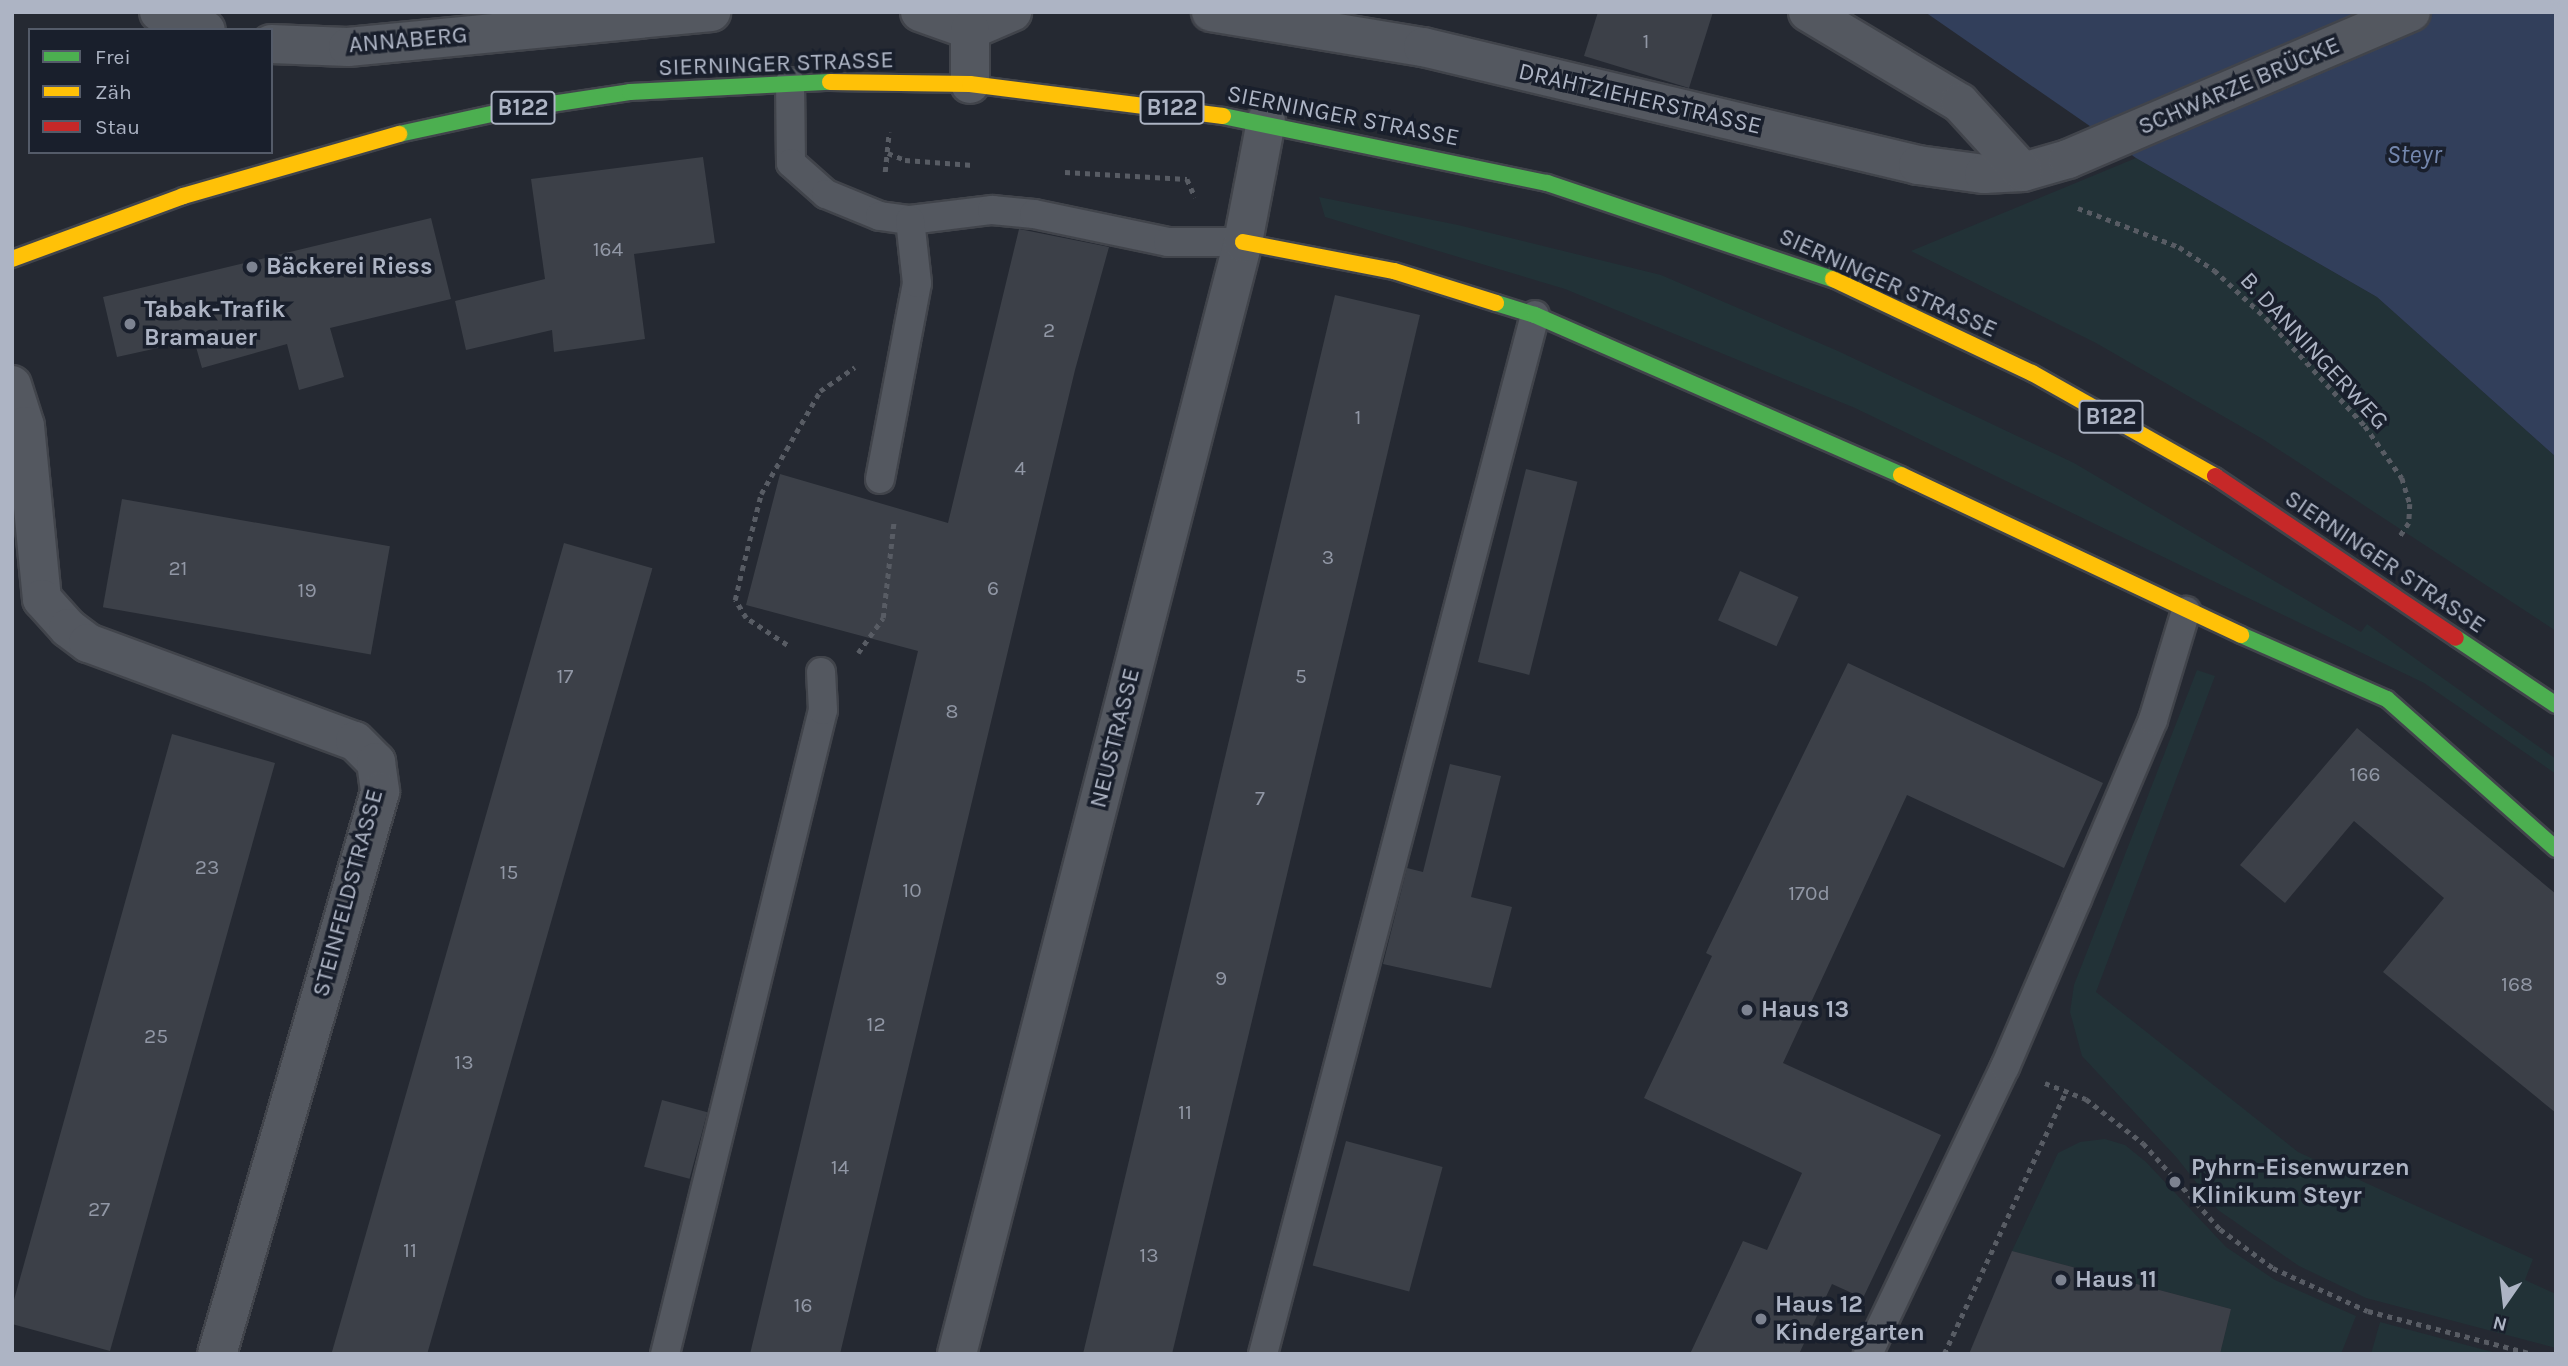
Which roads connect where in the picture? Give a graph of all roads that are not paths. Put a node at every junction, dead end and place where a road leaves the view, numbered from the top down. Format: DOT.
graph roads {
  1 [pos="159,12"];
  2 [pos="711,12"];
  3 [pos="920,12"];
  4 [pos="1012,12"];
  5 [pos="1210,12"];
  6 [pos="1808,12"];
  7 [pos="2411,12"];
  8 [pos="201,28"];
  9 [pos="970,30"];
  10 [pos="273,44"];
  11 [pos="790,82"];
  12 [pos="970,84"];
  13 [pos="1266,121"];
  14 [pos="2068,159"];
  15 [pos="2023,172"];
  16 [pos="910,220"];
  17 [pos="1242,242"];
  18 [pos="12,259"];
  19 [pos="1535,315"];
  20 [pos="12,385"];
  21 [pos="880,479"];
  22 [pos="2186,611"];
  23 [pos="821,672"];
  24 [pos="2556,705"];
  25 [pos="2556,849"];
  26 [pos="217,1354"];
  27 [pos="665,1354"];
  28 [pos="957,1354"];
  29 [pos="1263,1354"];
  30 [pos="1868,1354"];
  1 -- 8 [label="street"];
  2 -- 10 [label="street, ANNABERG"];
  3 -- 9 [label="street"];
  4 -- 9 [label="street"];
  5 -- 15 [label="street, DRAHTZIEHERSTRASSE"];
  6 -- 15 [label="street"];
  7 -- 14 [label="street, SCHWARZE BRÜCKE"];
  9 -- 12 [label="street"];
  11 -- 12 [label="main road, SIERNINGER STRASSE / B122"];
  11 -- 16 [label="lane"];
  11 -- 18 [label="main road, SIERNINGER STRASSE / B122"];
  12 -- 13 [label="main road, SIERNINGER STRASSE / B122"];
  13 -- 17 [label="street, NEUSTRASSE"];
  13 -- 24 [label="main road, SIERNINGER STRASSE / B122"];
  14 -- 15 [label="street, DRAHTZIEHERSTRASSE"];
  16 -- 17 [label="lane"];
  16 -- 21 [label="lane"];
  17 -- 19 [label="main road"];
  17 -- 28 [label="street, NEUSTRASSE"];
  19 -- 22 [label="main road"];
  19 -- 29 [label="lane"];
  20 -- 26 [label="street, STEINFELDSTRASSE"];
  22 -- 25 [label="main road"];
  22 -- 30 [label="lane"];
  23 -- 27 [label="lane"];
}
